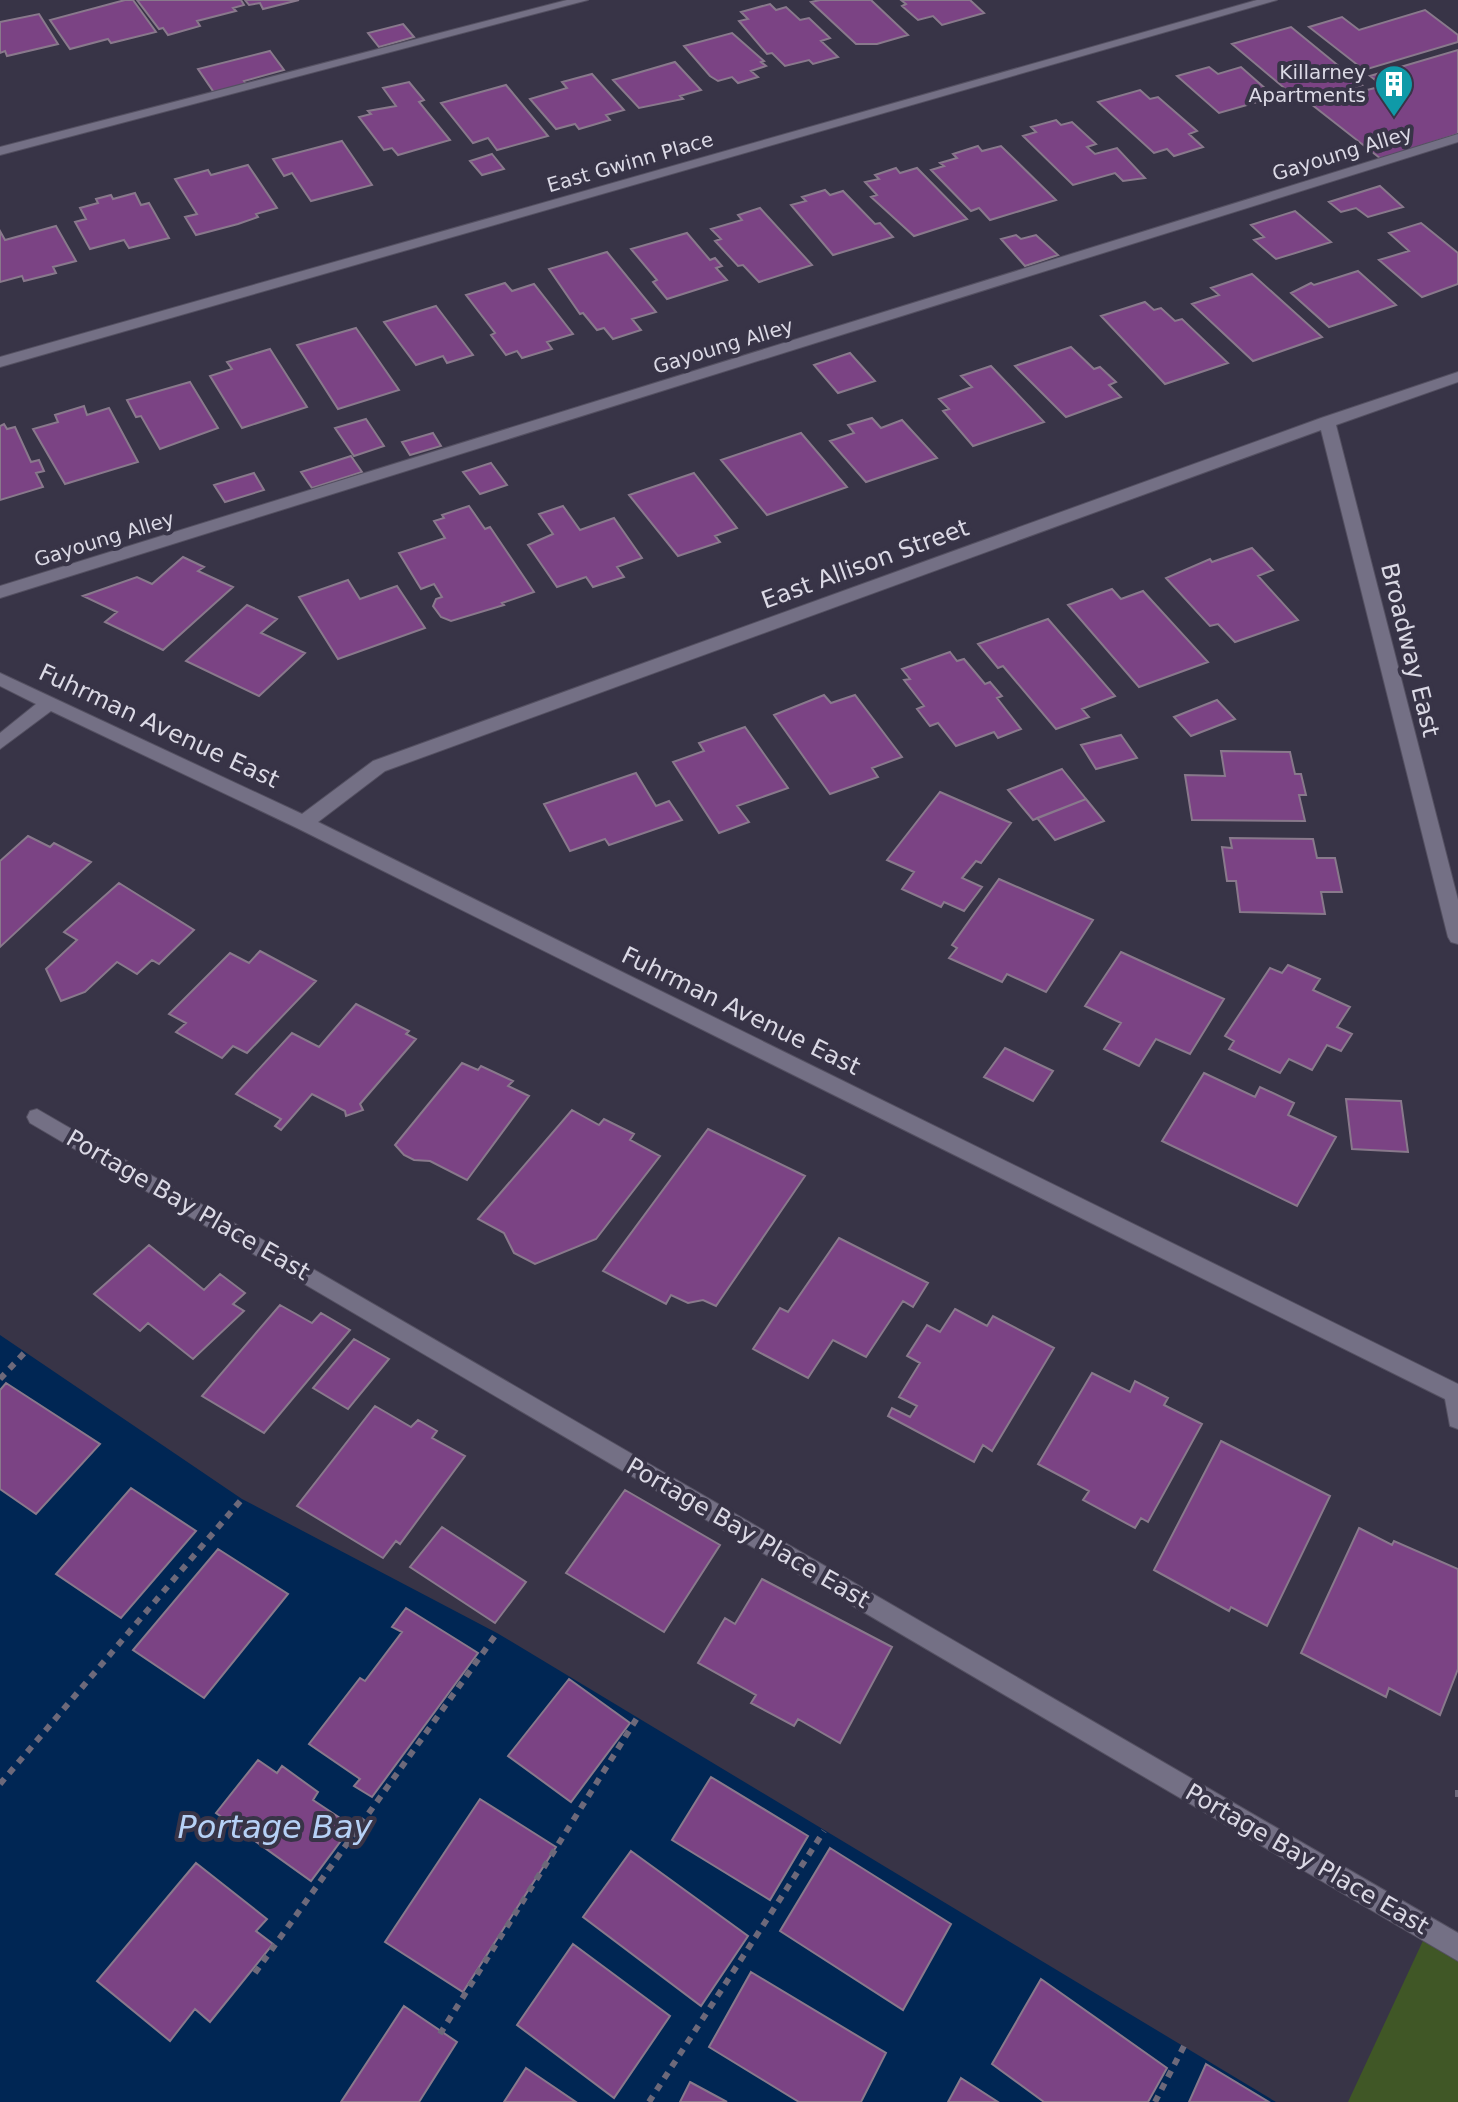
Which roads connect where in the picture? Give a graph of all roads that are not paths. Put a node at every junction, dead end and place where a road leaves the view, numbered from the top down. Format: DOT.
graph roads {
  1 [pos="582,0"];
  2 [pos="1271,0"];
  3 [pos="1458,138"];
  4 [pos="0,151"];
  5 [pos="0,362"];
  6 [pos="1458,377"];
  7 [pos="1327,422"];
  8 [pos="0,592"];
  9 [pos="0,679"];
  10 [pos="50,702"];
  11 [pos="0,743"];
  12 [pos="304,823"];
  13 [pos="1458,937"];
  14 [pos="37,1117"];
  15 [pos="1458,1394"];
  16 [pos="1458,1419"];
  17 [pos="1458,1948"];
  1 -- 4 [label="street"];
  2 -- 5 [label="street, East Gwinn Place"];
  3 -- 8 [label="street, Gayoung Alley"];
  6 -- 7 [label="street, East Allison Street"];
  7 -- 12 [label="street, East Allison Street"];
  7 -- 13 [label="street, Broadway East"];
  9 -- 10 [label="street, Fuhrman Avenue East"];
  10 -- 11 [label="street"];
  10 -- 12 [label="street, Fuhrman Avenue East"];
  12 -- 15 [label="street, Fuhrman Avenue East"];
  14 -- 17 [label="street, Portage Bay Place East"];
  15 -- 16 [label="street"];
}
